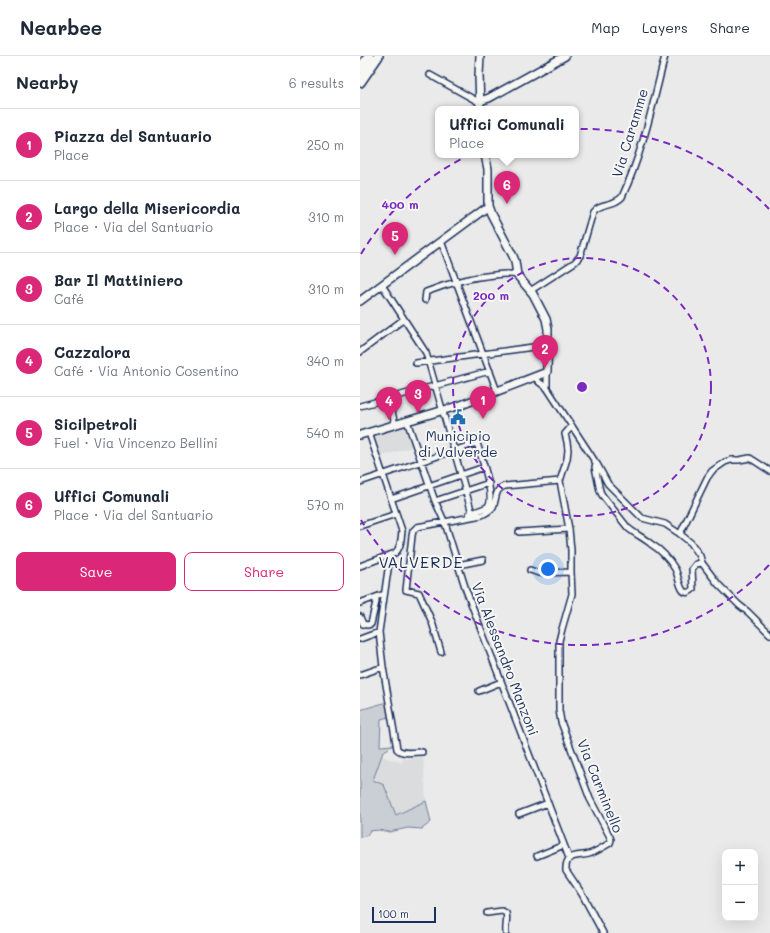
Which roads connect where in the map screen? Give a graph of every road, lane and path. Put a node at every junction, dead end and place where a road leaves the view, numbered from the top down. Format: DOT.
graph roads {
  1 [pos="369,56"];
  2 [pos="378,56"];
  3 [pos="480,56"];
  4 [pos="565,56"];
  5 [pos="665,56"];
  6 [pos="360,69"];
  7 [pos="430,75"];
  8 [pos="360,82"];
  9 [pos="480,101"];
  10 [pos="480,106"];
  11 [pos="486,158"];
  12 [pos="488,206"];
  13 [pos="440,241"];
  14 [pos="517,275"];
  15 [pos="456,282"];
  16 [pos="382,285"];
  17 [pos="530,290"];
  18 [pos="426,300"];
  19 [pos="360,301"];
  20 [pos="404,319"];
  21 [pos="548,344"];
  22 [pos="360,352"];
  23 [pos="484,354"];
  24 [pos="429,361"];
  25 [pos="416,363"];
  26 [pos="490,371"];
  27 [pos="547,372"];
  28 [pos="535,377"];
  29 [pos="436,386"];
  30 [pos="547,388"];
  31 [pos="497,391"];
  32 [pos="389,398"];
  33 [pos="360,406"];
  34 [pos="442,411"];
  35 [pos="407,421"];
  36 [pos="395,425"];
  37 [pos="572,426"];
  38 [pos="369,433"];
  39 [pos="360,435"];
  40 [pos="454,450"];
  41 [pos="421,461"];
  42 [pos="596,464"];
  43 [pos="484,467"];
  44 [pos="770,471"];
  45 [pos="383,474"];
  46 [pos="461,475"];
  47 [pos="560,481"];
  48 [pos="360,482"];
  49 [pos="489,483"];
  50 [pos="430,485"];
  51 [pos="466,491"];
  52 [pos="391,498"];
  53 [pos="436,501"];
  54 [pos="472,513"];
  55 [pos="396,514"];
  56 [pos="459,519"];
  57 [pos="444,521"];
  58 [pos="360,526"];
  59 [pos="569,529"];
  60 [pos="518,532"];
  61 [pos="680,534"];
  62 [pos="390,556"];
  63 [pos="483,560"];
  64 [pos="702,563"];
  65 [pos="458,565"];
  66 [pos="360,566"];
  67 [pos="530,570"];
  68 [pos="571,572"];
  69 [pos="384,594"];
  70 [pos="376,597"];
  71 [pos="360,603"];
  72 [pos="360,617"];
  73 [pos="379,632"];
  74 [pos="770,634"];
  75 [pos="360,639"];
  76 [pos="441,652"];
  77 [pos="383,667"];
  78 [pos="360,675"];
  79 [pos="501,682"];
  80 [pos="479,691"];
  81 [pos="422,752"];
  82 [pos="548,803"];
  83 [pos="519,814"];
  84 [pos="564,845"];
  85 [pos="537,856"];
  86 [pos="569,858"];
  87 [pos="487,913"];
  88 [pos="506,933"];
  89 [pos="603,933"];
  1 -- 6 [label="highway"];
  2 -- 8 [label="highway"];
  3 -- 9 [label="street"];
  4 -- 9 [label="street"];
  5 -- 17 [label="street, Via Caramme"];
  7 -- 9 [label="street"];
  9 -- 10 [label="street"];
  11 -- 12 [label="street"];
  12 -- 13 [label="street"];
  12 -- 14 [label="street"];
  13 -- 15 [label="street"];
  13 -- 16 [label="street"];
  14 -- 15 [label="street"];
  14 -- 17 [label="street"];
  15 -- 18 [label="street"];
  15 -- 23 [label="street"];
  16 -- 19 [label="street"];
  16 -- 20 [label="street"];
  17 -- 21 [label="street"];
  20 -- 22 [label="street"];
  20 -- 24 [label="street"];
  21 -- 23 [label="street"];
  21 -- 27 [label="street"];
  23 -- 24 [label="street"];
  23 -- 26 [label="street"];
  24 -- 25 [label="street"];
  24 -- 29 [label="street"];
  26 -- 29 [label="street"];
  26 -- 31 [label="street"];
  27 -- 28 [label="street"];
  27 -- 30 [label="street"];
  28 -- 30 [label="street"];
  28 -- 31 [label="street"];
  29 -- 32 [label="street"];
  29 -- 34 [label="street"];
  30 -- 37 [label="street"];
  31 -- 34 [label="street"];
  32 -- 33 [label="street"];
  32 -- 36 [label="street"];
  34 -- 35 [label="street"];
  34 -- 40 [label="street"];
  35 -- 36 [label="street"];
  35 -- 41 [label="street, Via Alessandro Manzoni"];
  36 -- 38 [label="street"];
  37 -- 42 [label="street"];
  37 -- 47 [label="street, Via Carminello"];
  38 -- 39 [label="street"];
  38 -- 45 [label="street"];
  40 -- 41 [label="street"];
  40 -- 43 [label="street"];
  40 -- 46 [label="street"];
  41 -- 45 [label="street"];
  41 -- 50 [label="street, Via Alessandro Manzoni"];
  42 -- 61 [label="street"];
  42 -- 64 [label="street"];
  43 -- 46 [label="street"];
  43 -- 49 [label="street"];
  44 -- 61 [label="street"];
  45 -- 48 [label="street"];
  45 -- 52 [label="street"];
  46 -- 50 [label="street"];
  46 -- 51 [label="street"];
  47 -- 56 [label="street"];
  47 -- 59 [label="street, Via Carminello"];
  49 -- 51 [label="street"];
  49 -- 54 [label="street"];
  50 -- 52 [label="street"];
  50 -- 53 [label="street, Via Alessandro Manzoni"];
  51 -- 53 [label="street"];
  51 -- 54 [label="street"];
  52 -- 55 [label="street"];
  53 -- 57 [label="street, Via Alessandro Manzoni"];
  54 -- 56 [label="street"];
  55 -- 58 [label="street"];
  55 -- 62 [label="street"];
  56 -- 57 [label="street"];
  57 -- 65 [label="street, Via Alessandro Manzoni"];
  57 -- 76 [label="street"];
  59 -- 60 [label="street"];
  59 -- 68 [label="street, Via Carminello"];
  61 -- 64 [label="street"];
  62 -- 66 [label="street"];
  62 -- 69 [label="street"];
  63 -- 65 [label="street"];
  64 -- 74 [label="street"];
  65 -- 79 [label="street, Via Alessandro Manzoni"];
  67 -- 68 [label="street"];
  68 -- 86 [label="street, Via Carminello"];
  69 -- 70 [label="street"];
  69 -- 73 [label="street"];
  70 -- 71 [label="street"];
  70 -- 72 [label="street"];
  73 -- 75 [label="street"];
  73 -- 77 [label="street"];
  77 -- 78 [label="street"];
  77 -- 81 [label="street"];
  79 -- 80 [label="street"];
  79 -- 82 [label="street, Via Alessandro Manzoni"];
  82 -- 83 [label="street"];
  82 -- 84 [label="street, Via Alessandro Manzoni"];
  84 -- 85 [label="street"];
  84 -- 86 [label="street, Via Alessandro Manzoni"];
  86 -- 89 [label="street"];
  87 -- 88 [label="street"];
}
